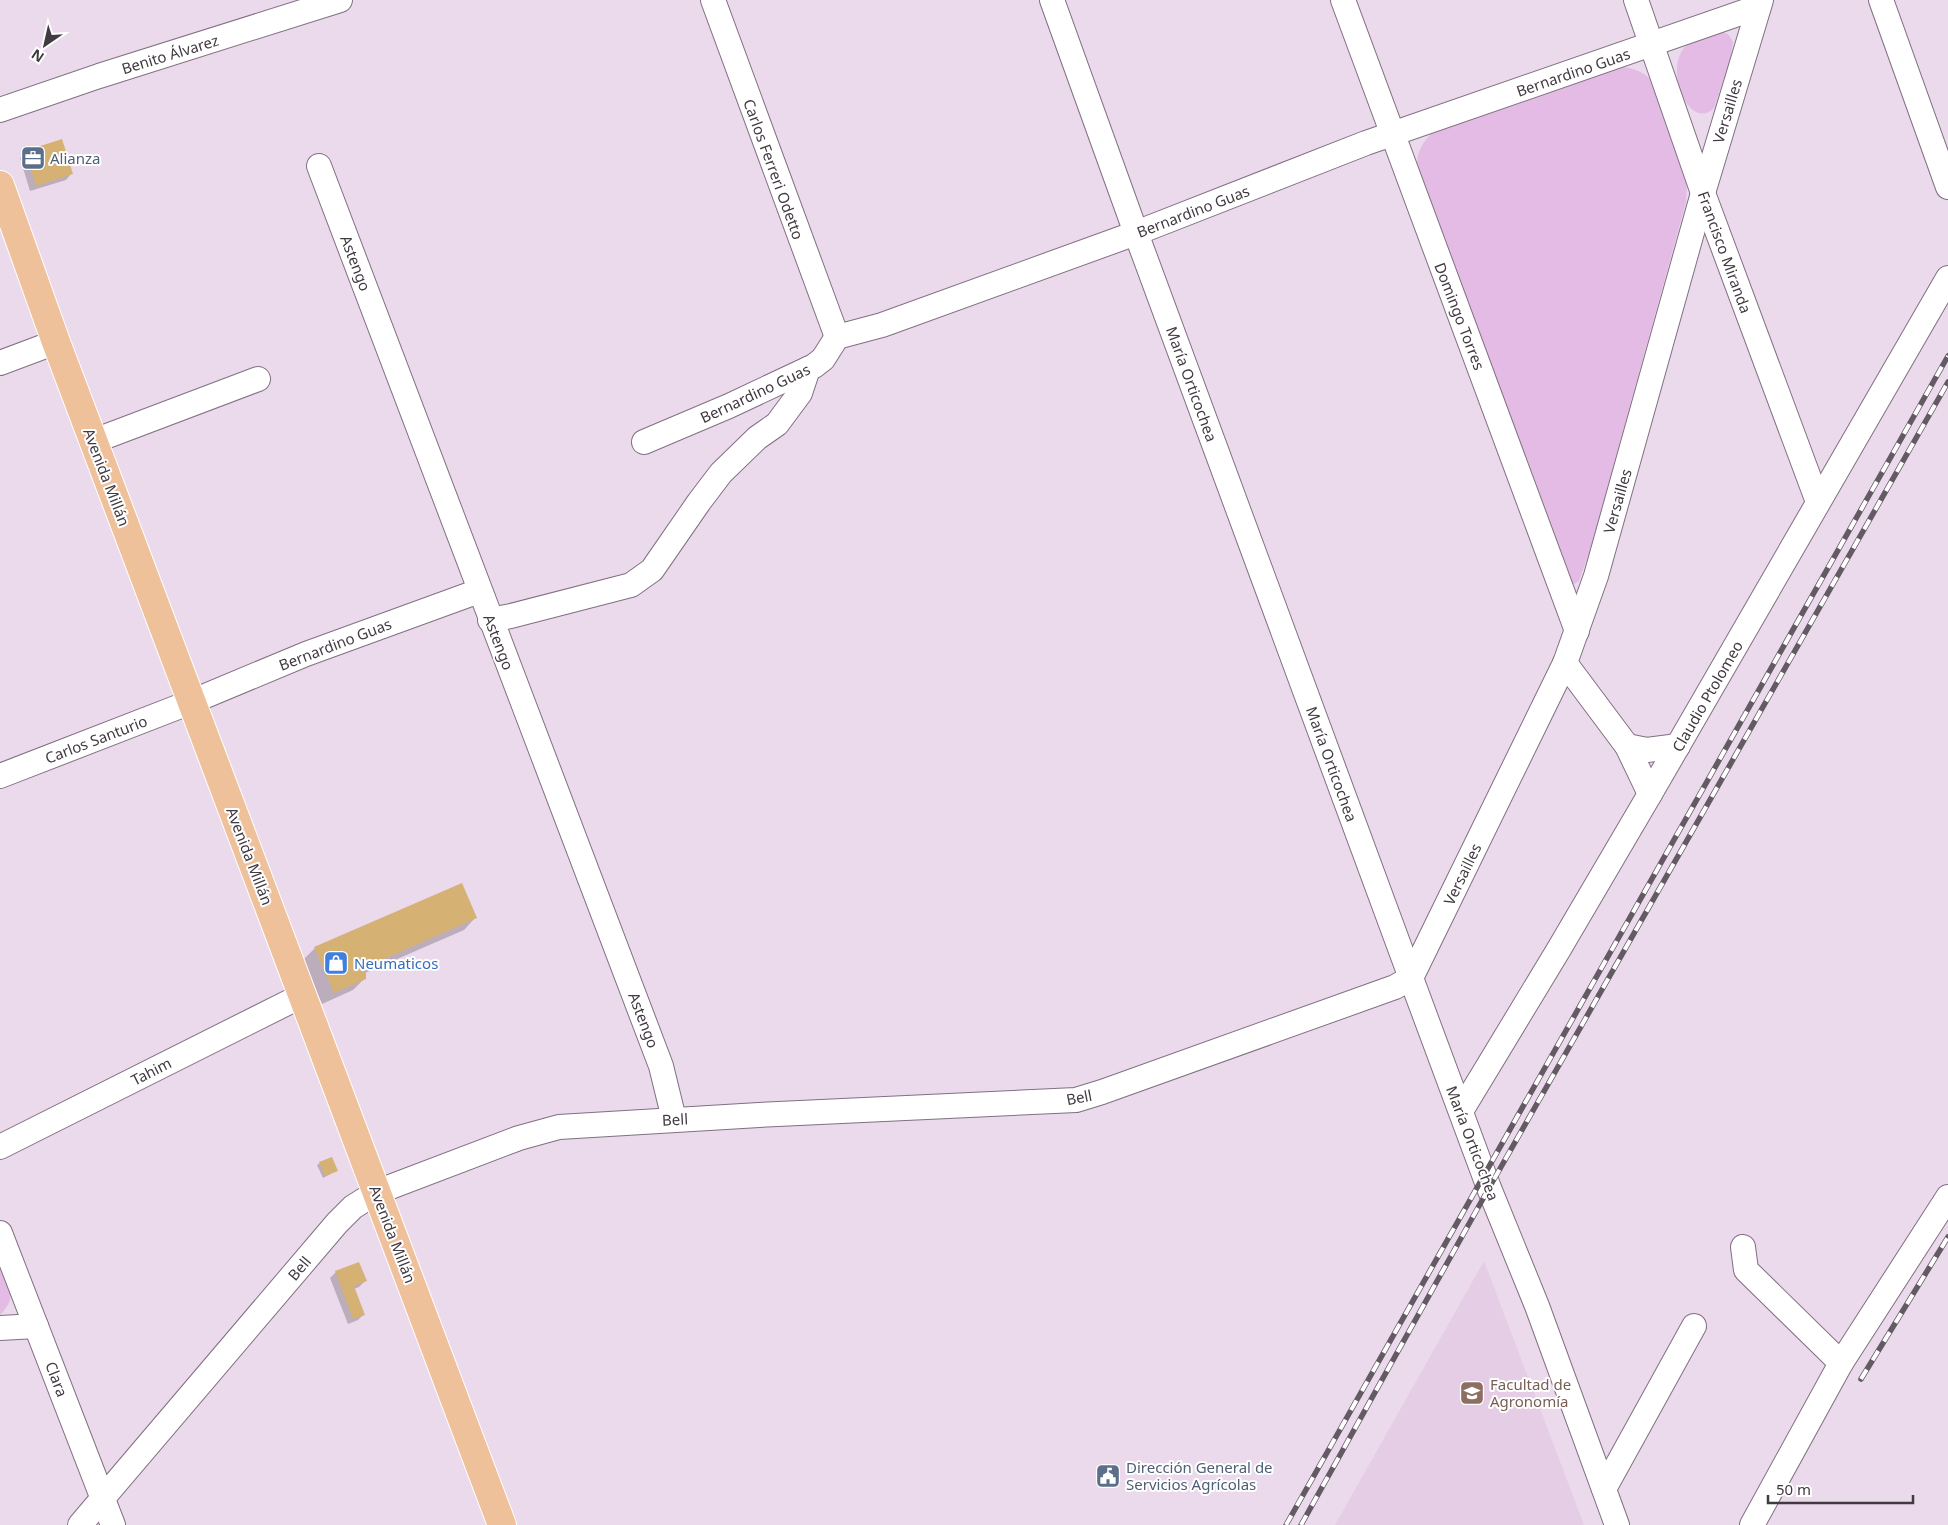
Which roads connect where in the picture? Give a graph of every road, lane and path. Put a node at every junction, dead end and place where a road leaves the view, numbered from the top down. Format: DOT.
graph roads {
  1 [pos="340,0"];
  2 [pos="713,0"];
  3 [pos="1052,0"];
  4 [pos="1343,0"];
  5 [pos="1636,0"];
  6 [pos="1881,0"];
  7 [pos="1760,4"];
  8 [pos="1652,44"];
  9 [pos="0,110"];
  10 [pos="1392,135"];
  11 [pos="319,166"];
  12 [pos="0,185"];
  13 [pos="1948,187"];
  14 [pos="1703,193"];
  15 [pos="1136,233"];
  16 [pos="1948,278"];
  17 [pos="837,337"];
  18 [pos="56,342"];
  19 [pos="0,362"];
  20 [pos="808,369"];
  21 [pos="258,379"];
  22 [pos="94,441"];
  23 [pos="644,442"];
  24 [pos="1818,502"];
  25 [pos="479,591"];
  26 [pos="490,620"];
  27 [pos="1577,631"];
  28 [pos="1565,663"];
  29 [pos="192,702"];
  30 [pos="1627,746"];
  31 [pos="1678,746"];
  32 [pos="0,776"];
  33 [pos="1650,794"];
  34 [pos="1411,978"];
  35 [pos="303,995"];
  36 [pos="1461,1111"];
  37 [pos="674,1119"];
  38 [pos="0,1147"];
  39 [pos="377,1192"];
  40 [pos="1948,1196"];
  41 [pos="0,1232"];
  42 [pos="1743,1247"];
  43 [pos="36,1326"];
  44 [pos="1694,1326"];
  45 [pos="0,1328"];
  46 [pos="1840,1363"];
  47 [pos="1604,1489"];
  48 [pos="103,1498"];
  49 [pos="80,1525"];
  50 [pos="113,1525"];
  51 [pos="502,1525"];
  52 [pos="1617,1525"];
  53 [pos="1752,1525"];
  1 -- 9 [label="street, Benito Álvarez"];
  2 -- 17 [label="street, Carlos Ferreri Odetto"];
  3 -- 15 [label="street, María Orticochea"];
  4 -- 10 [label="street, Domingo Torres"];
  5 -- 8 [label="street, Francisco Miranda"];
  6 -- 13 [label="street"];
  7 -- 8 [label="street, Bernardino Guas"];
  7 -- 14 [label="street, Versailles"];
  8 -- 10 [label="street, Bernardino Guas"];
  8 -- 14 [label="street, Francisco Miranda"];
  10 -- 15 [label="street, Bernardino Guas"];
  10 -- 27 [label="street, Domingo Torres"];
  11 -- 25 [label="street, Astengo"];
  12 -- 18 [label="main road, Avenida Millán"];
  14 -- 24 [label="street, Francisco Miranda"];
  14 -- 27 [label="street, Versailles"];
  15 -- 17 [label="street, Bernardino Guas"];
  15 -- 34 [label="street, María Orticochea"];
  16 -- 24 [label="street, Claudio Ptolomeo"];
  17 -- 20 [label="street, Bernardino Guas"];
  18 -- 19 [label="street"];
  18 -- 22 [label="main road, Avenida Millán"];
  20 -- 23 [label="street, Bernardino Guas"];
  20 -- 26 [label="street"];
  21 -- 22 [label="street"];
  22 -- 29 [label="main road, Avenida Millán"];
  24 -- 31 [label="street, Claudio Ptolomeo"];
  25 -- 26 [label="street, Astengo"];
  25 -- 29 [label="street, Bernardino Guas"];
  26 -- 37 [label="street, Astengo"];
  27 -- 28 [label="street, Versailles"];
  28 -- 30 [label="street"];
  28 -- 34 [label="street, Versailles"];
  29 -- 32 [label="street, Carlos Santurio"];
  29 -- 35 [label="main road, Avenida Millán"];
  30 -- 31 [label="street"];
  30 -- 33 [label="street"];
  31 -- 33 [label="street, Claudio Ptolomeo"];
  33 -- 36 [label="street, Claudio Ptolomeo"];
  34 -- 36 [label="street, María Orticochea"];
  34 -- 37 [label="street, Bell"];
  35 -- 38 [label="street, Tahim"];
  35 -- 39 [label="main road, Avenida Millán"];
  36 -- 47 [label="street, María Orticochea"];
  37 -- 39 [label="street, Bell"];
  39 -- 48 [label="street, Bell"];
  39 -- 51 [label="main road, Avenida Millán"];
  40 -- 46 [label="street"];
  41 -- 43 [label="street, Clara"];
  42 -- 46 [label="street"];
  43 -- 45 [label="street"];
  43 -- 48 [label="street, Clara"];
  44 -- 47 [label="street"];
  46 -- 53 [label="street"];
  47 -- 52 [label="street, María Orticochea"];
  48 -- 49 [label="street, Bell"];
  48 -- 50 [label="street, Clara"];
}
